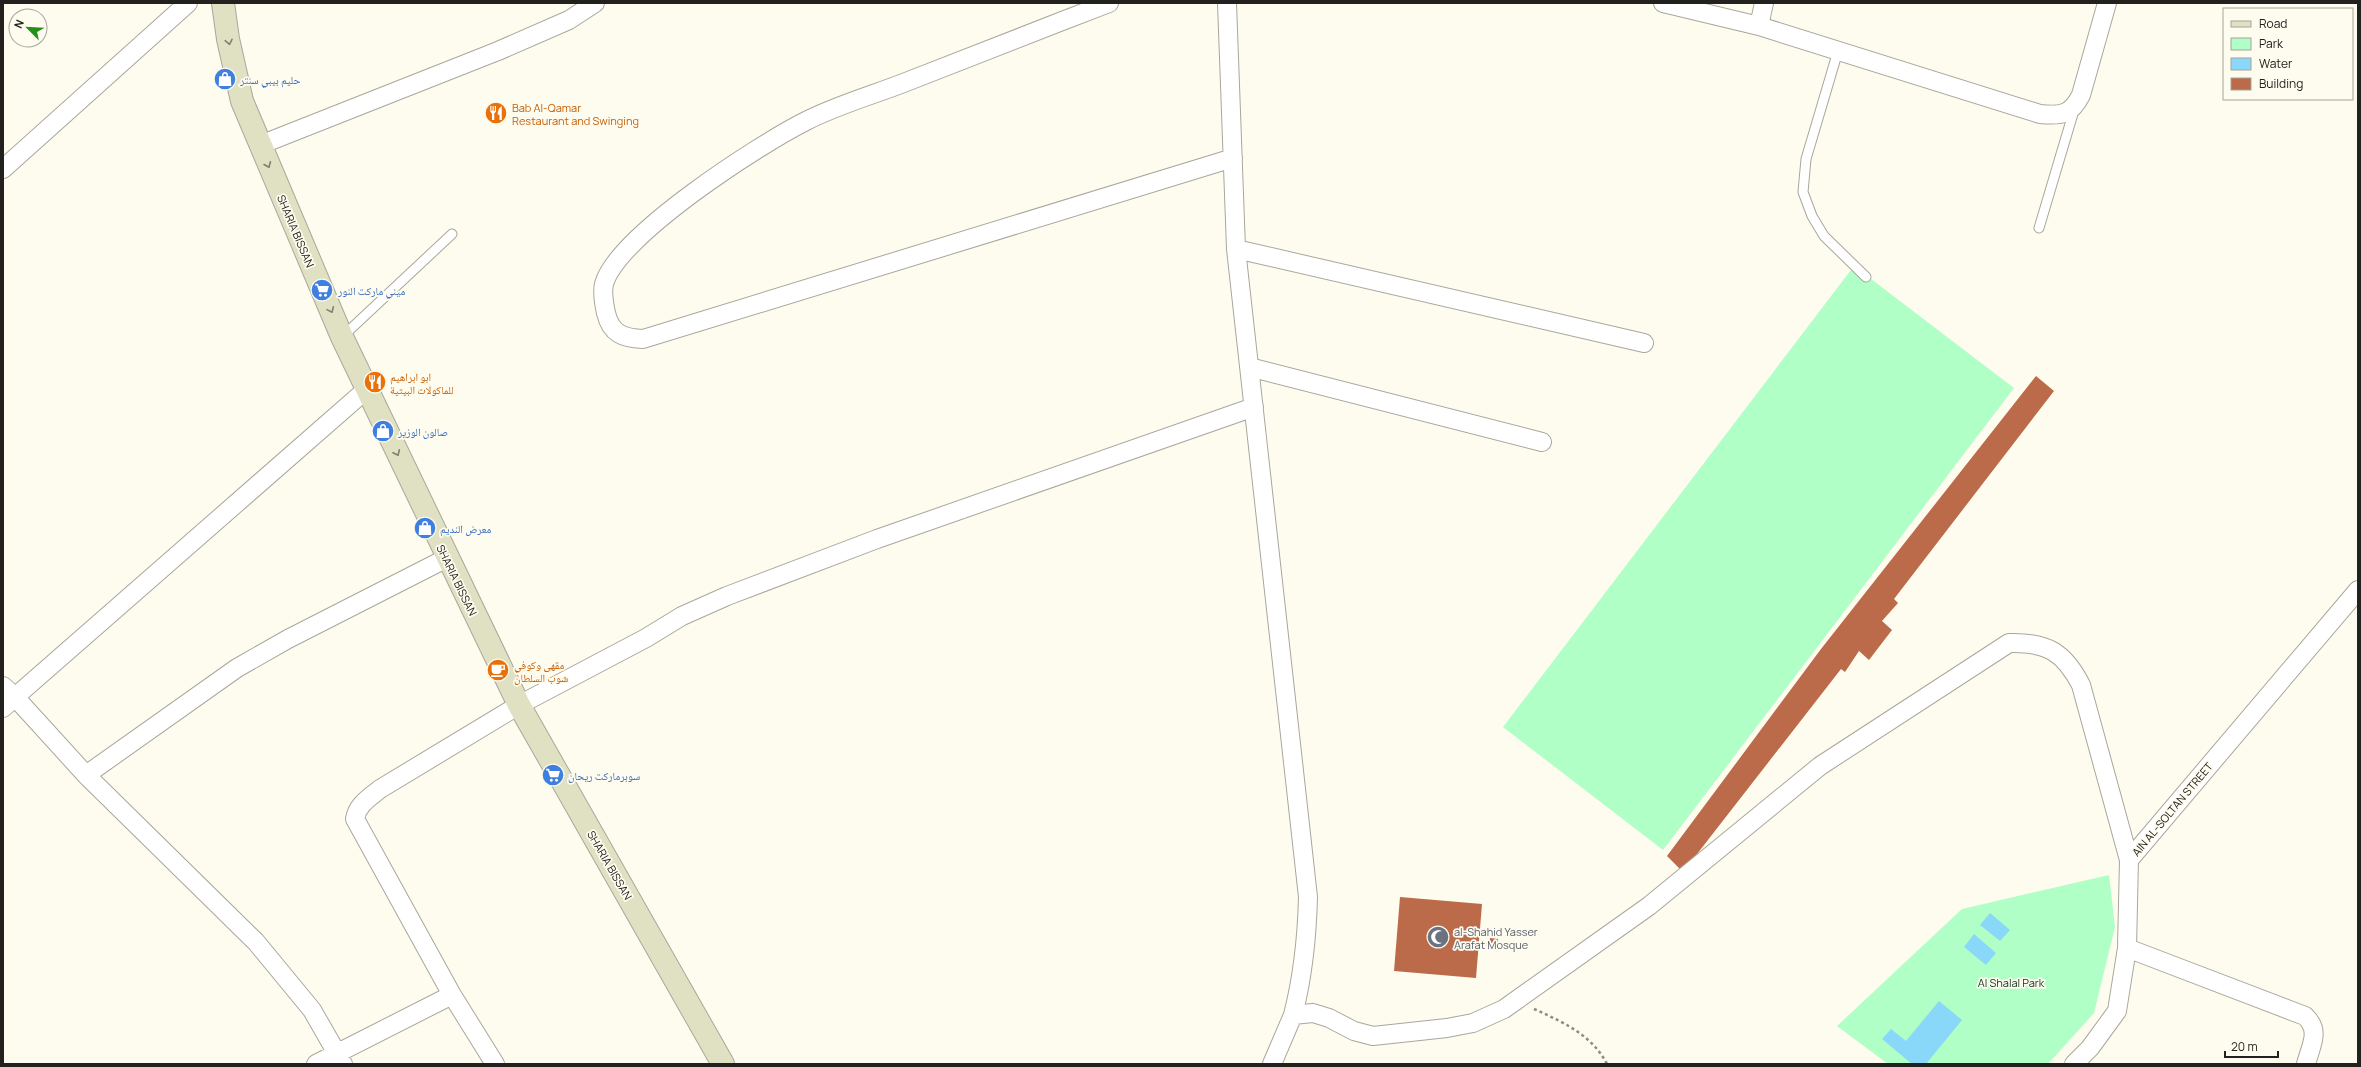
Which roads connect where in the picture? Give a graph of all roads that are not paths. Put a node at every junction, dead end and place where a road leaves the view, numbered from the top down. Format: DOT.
graph roads {
  1 [pos="188,3"];
  2 [pos="223,3"];
  3 [pos="595,3"];
  4 [pos="1109,3"];
  5 [pos="1227,3"];
  6 [pos="1663,3"];
  7 [pos="1764,3"];
  8 [pos="2107,3"];
  9 [pos="1759,26"];
  10 [pos="1838,50"];
  11 [pos="2076,106"];
  12 [pos="260,145"];
  13 [pos="1233,158"];
  14 [pos="3,169"];
  15 [pos="2039,228"];
  16 [pos="452,234"];
  17 [pos="1236,249"];
  18 [pos="1866,277"];
  19 [pos="342,337"];
  20 [pos="1644,343"];
  21 [pos="1249,366"];
  22 [pos="367,389"];
  23 [pos="1254,407"];
  24 [pos="1542,442"];
  25 [pos="446,558"];
  26 [pos="2358,590"];
  27 [pos="7,697"];
  28 [pos="519,705"];
  29 [pos="86,775"];
  30 [pos="2129,860"];
  31 [pos="2127,948"];
  32 [pos="452,995"];
  33 [pos="1293,1015"];
  34 [pos="340,1059"];
  35 [pos="316,1064"];
  36 [pos="495,1064"];
  37 [pos="723,1064"];
  38 [pos="1272,1064"];
  39 [pos="2074,1064"];
  40 [pos="2306,1064"];
  1 -- 14 [label="street"];
  2 -- 12 [label="street, SHARIA BISSAN, one-way"];
  3 -- 12 [label="street"];
  4 -- 13 [label="street"];
  5 -- 13 [label="street"];
  6 -- 9 [label="street"];
  7 -- 9 [label="street"];
  8 -- 11 [label="street"];
  9 -- 10 [label="street"];
  10 -- 11 [label="street"];
  10 -- 18 [label="lane"];
  11 -- 15 [label="lane"];
  12 -- 19 [label="street, SHARIA BISSAN, one-way"];
  13 -- 17 [label="street"];
  16 -- 19 [label="lane"];
  17 -- 20 [label="street"];
  17 -- 21 [label="street"];
  19 -- 22 [label="street, SHARIA BISSAN"];
  21 -- 23 [label="street"];
  21 -- 24 [label="street"];
  22 -- 25 [label="street, SHARIA BISSAN, one-way"];
  22 -- 27 [label="street"];
  23 -- 28 [label="street"];
  23 -- 33 [label="street"];
  25 -- 28 [label="street, SHARIA BISSAN"];
  25 -- 29 [label="street"];
  26 -- 30 [label="street, AIN AL-SOLTAN STREET"];
  27 -- 29 [label="street"];
  28 -- 32 [label="street"];
  28 -- 37 [label="street, SHARIA BISSAN"];
  29 -- 34 [label="street"];
  30 -- 31 [label="street, AIN AL-SOLTAN STREET"];
  30 -- 33 [label="street"];
  31 -- 39 [label="street, AIN AL-SOLTAN STREET"];
  31 -- 40 [label="street"];
  32 -- 34 [label="street"];
  32 -- 36 [label="street"];
  33 -- 38 [label="street"];
  34 -- 35 [label="street"];
}
